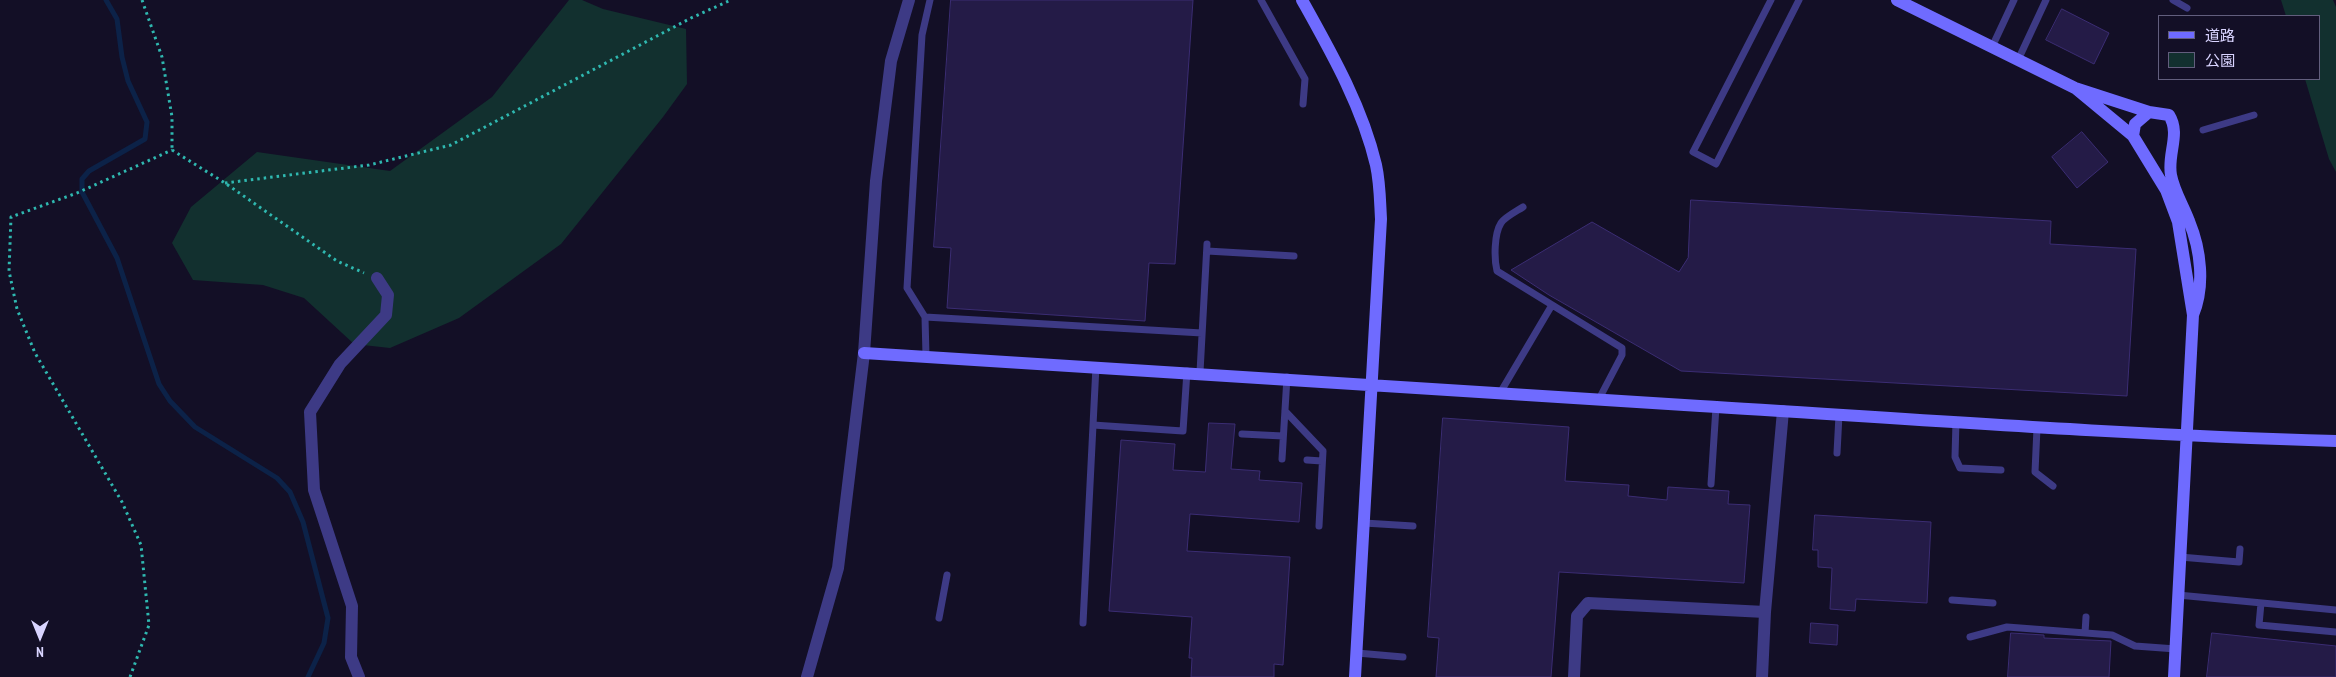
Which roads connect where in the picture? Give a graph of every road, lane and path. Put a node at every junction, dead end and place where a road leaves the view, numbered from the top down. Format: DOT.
graph roads {
  1 [pos="142,0"];
  2 [pos="731,0"];
  3 [pos="909,0"];
  4 [pos="930,0"];
  5 [pos="1261,0"];
  6 [pos="1302,0"];
  7 [pos="1771,0"];
  8 [pos="1798,0"];
  9 [pos="1897,0"];
  10 [pos="2014,0"];
  11 [pos="2046,0"];
  12 [pos="2173,0"];
  13 [pos="2187,8"];
  14 [pos="1992,47"];
  15 [pos="2018,60"];
  16 [pos="2075,88"];
  17 [pos="1303,104"];
  18 [pos="2149,112"];
  19 [pos="2254,115"];
  20 [pos="2203,130"];
  21 [pos="2133,136"];
  22 [pos="172,150"];
  23 [pos="225,183"];
  24 [pos="1523,207"];
  25 [pos="1294,256"];
  26 [pos="377,278"];
  27 [pos="1552,305"];
  28 [pos="2193,315"];
  29 [pos="925,317"];
  30 [pos="1202,333"];
  31 [pos="864,353"];
  32 [pos="926,356"];
  33 [pos="1096,366"];
  34 [pos="1187,371"];
  35 [pos="1200,372"];
  36 [pos="1287,377"];
  37 [pos="1372,385"];
  38 [pos="1500,393"];
  39 [pos="1599,399"];
  40 [pos="1716,407"];
  41 [pos="1285,411"];
  42 [pos="1783,411"];
  43 [pos="1839,415"];
  44 [pos="1956,422"];
  45 [pos="1093,425"];
  46 [pos="2037,428"];
  47 [pos="1242,434"];
  48 [pos="1284,436"];
  49 [pos="2187,436"];
  50 [pos="2336,441"];
  51 [pos="1837,453"];
  52 [pos="1282,459"];
  53 [pos="1307,460"];
  54 [pos="1322,461"];
  55 [pos="2000,470"];
  56 [pos="1711,484"];
  57 [pos="2053,486"];
  58 [pos="1364,522"];
  59 [pos="1319,526"];
  60 [pos="1413,526"];
  61 [pos="2240,549"];
  62 [pos="2180,557"];
  63 [pos="947,575"];
  64 [pos="2178,595"];
  65 [pos="1952,600"];
  66 [pos="1993,603"];
  67 [pos="2261,603"];
  68 [pos="2336,610"];
  69 [pos="1765,612"];
  70 [pos="2086,617"];
  71 [pos="940,618"];
  72 [pos="1083,623"];
  73 [pos="2336,632"];
  74 [pos="2085,633"];
  75 [pos="1970,637"];
  76 [pos="2176,649"];
  77 [pos="1357,653"];
  78 [pos="1402,657"];
  79 [pos="130,677"];
  80 [pos="358,677"];
  81 [pos="807,677"];
  82 [pos="1355,677"];
  83 [pos="1574,677"];
  84 [pos="1762,677"];
  85 [pos="2174,677"];
  1 -- 22 [label="path"];
  2 -- 23 [label="path"];
  3 -- 31 [label="street"];
  4 -- 29 [label="lane"];
  5 -- 17 [label="lane"];
  6 -- 37 [label="street"];
  7 -- 8 [label="lane"];
  9 -- 14 [label="street"];
  10 -- 14 [label="lane"];
  11 -- 15 [label="lane"];
  12 -- 13 [label="lane"];
  14 -- 15 [label="street"];
  15 -- 16 [label="street"];
  16 -- 18 [label="street"];
  16 -- 21 [label="street"];
  18 -- 21 [label="street"];
  18 -- 28 [label="street"];
  19 -- 20 [label="lane"];
  21 -- 28 [label="street"];
  22 -- 23 [label="path"];
  22 -- 79 [label="path"];
  23 -- 26 [label="path"];
  24 -- 27 [label="lane"];
  25 -- 30 [label="lane"];
  26 -- 80 [label="street"];
  27 -- 38 [label="lane"];
  27 -- 39 [label="lane"];
  28 -- 49 [label="street"];
  29 -- 30 [label="lane"];
  29 -- 32 [label="lane"];
  30 -- 35 [label="lane"];
  31 -- 32 [label="street"];
  31 -- 81 [label="street"];
  32 -- 33 [label="street"];
  33 -- 34 [label="street"];
  33 -- 45 [label="lane"];
  34 -- 35 [label="street"];
  34 -- 45 [label="lane"];
  35 -- 36 [label="street"];
  36 -- 37 [label="street"];
  36 -- 41 [label="lane"];
  37 -- 38 [label="street"];
  37 -- 58 [label="street"];
  38 -- 39 [label="street"];
  39 -- 40 [label="street"];
  40 -- 42 [label="street"];
  40 -- 56 [label="lane"];
  41 -- 48 [label="lane"];
  41 -- 54 [label="lane"];
  42 -- 43 [label="street"];
  42 -- 69 [label="street"];
  43 -- 44 [label="street"];
  43 -- 51 [label="lane"];
  44 -- 46 [label="street"];
  44 -- 55 [label="lane"];
  45 -- 72 [label="lane"];
  46 -- 49 [label="street"];
  46 -- 57 [label="lane"];
  47 -- 48 [label="lane"];
  48 -- 52 [label="lane"];
  49 -- 50 [label="street"];
  49 -- 62 [label="street"];
  53 -- 54 [label="lane"];
  54 -- 59 [label="lane"];
  58 -- 60 [label="lane"];
  58 -- 77 [label="street"];
  61 -- 62 [label="lane"];
  62 -- 64 [label="street"];
  63 -- 71 [label="lane"];
  64 -- 67 [label="lane"];
  64 -- 76 [label="street"];
  65 -- 66 [label="lane"];
  67 -- 68 [label="lane"];
  67 -- 73 [label="lane"];
  69 -- 83 [label="street"];
  69 -- 84 [label="street"];
  70 -- 74 [label="lane"];
  74 -- 75 [label="lane"];
  74 -- 76 [label="lane"];
  76 -- 85 [label="street"];
  77 -- 78 [label="lane"];
  77 -- 82 [label="street"];
}
